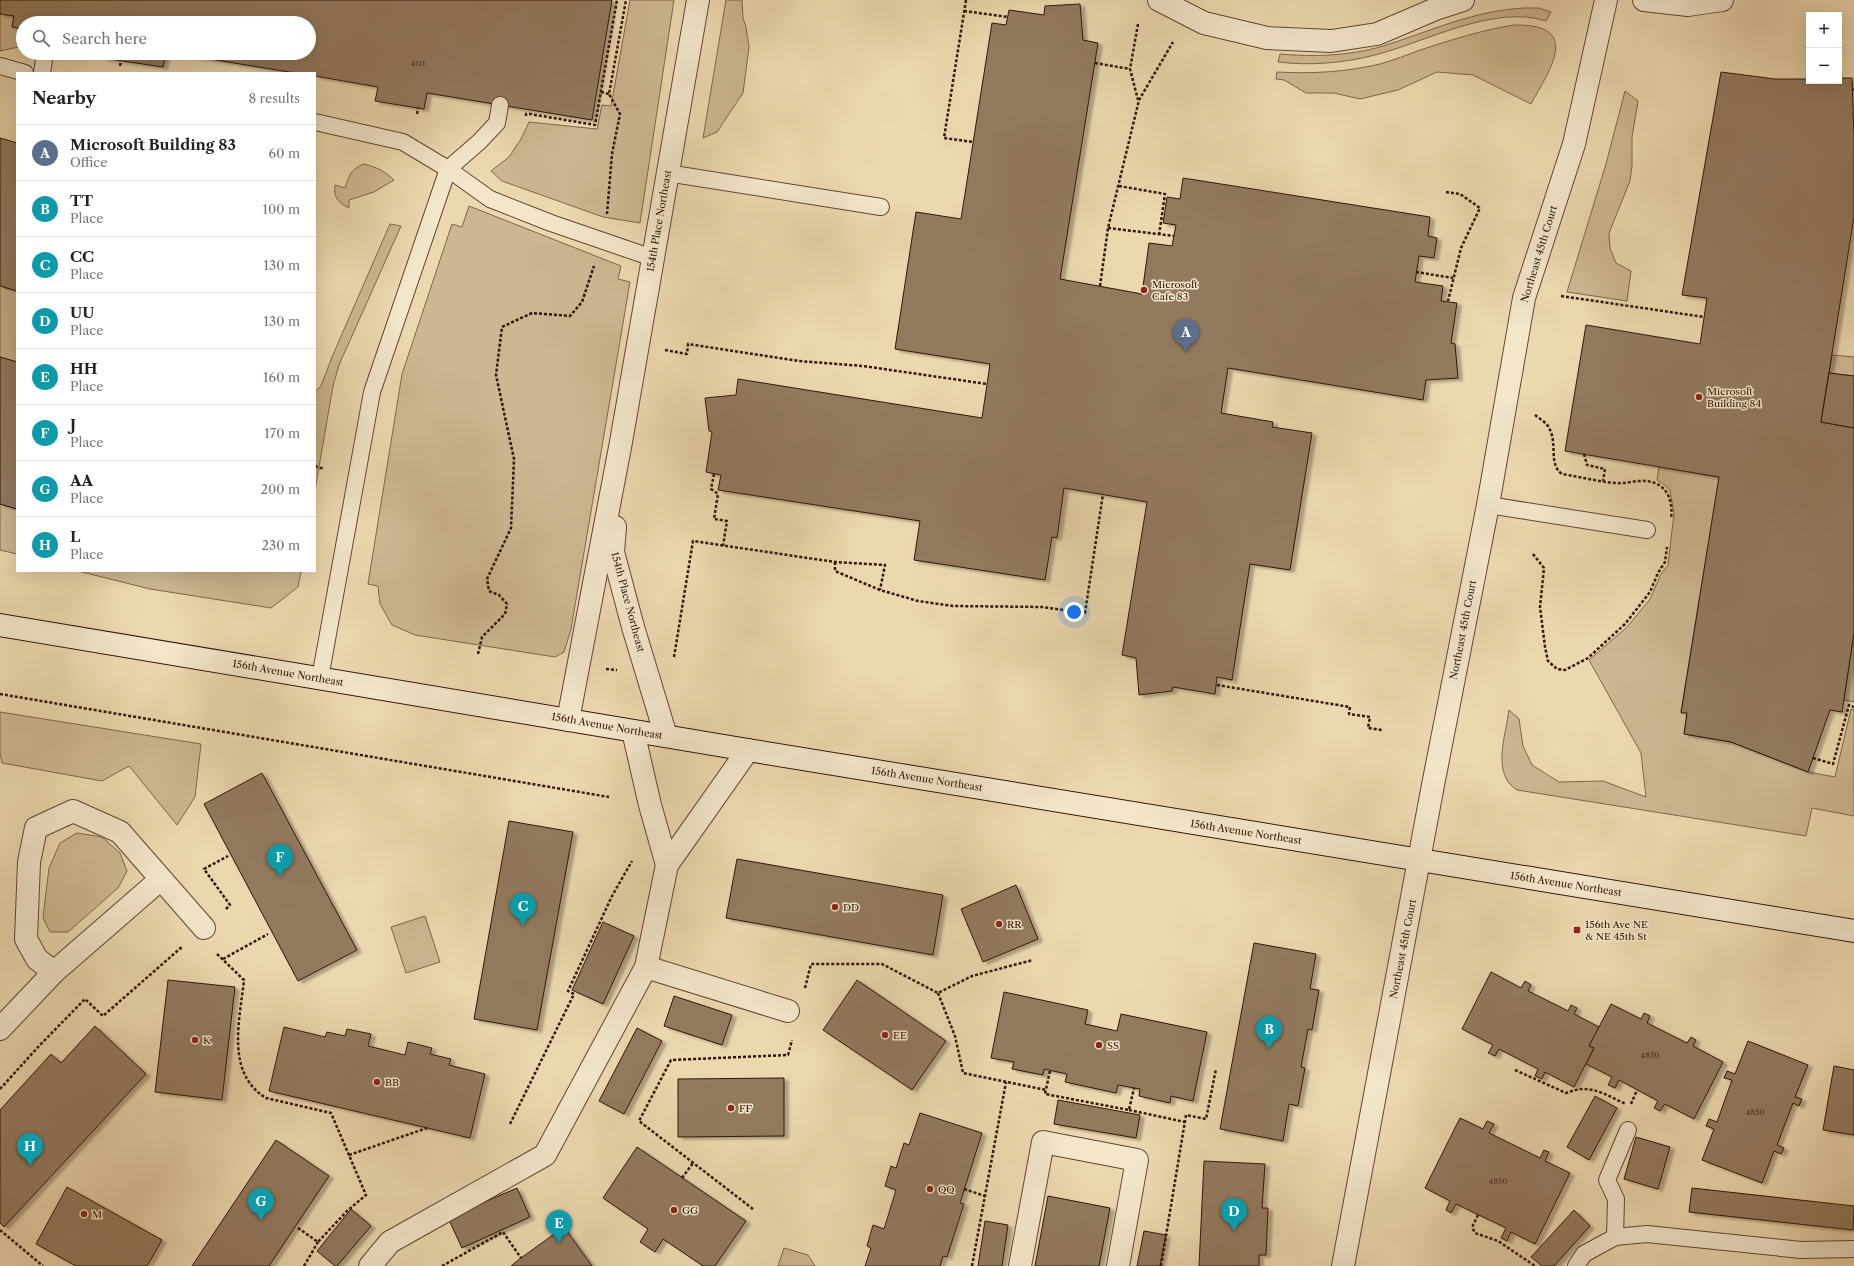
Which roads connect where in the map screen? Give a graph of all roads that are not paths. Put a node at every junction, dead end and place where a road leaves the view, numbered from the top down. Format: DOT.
graph roads {
  1 [pos="698,0"];
  2 [pos="1158,0"];
  3 [pos="1463,0"];
  4 [pos="1606,0"];
  5 [pos="1644,0"];
  6 [pos="1722,0"];
  7 [pos="44,60"];
  8 [pos="0,66"];
  9 [pos="21,72"];
  10 [pos="42,72"];
  11 [pos="500,105"];
  12 [pos="316,126"];
  13 [pos="448,168"];
  14 [pos="668,173"];
  15 [pos="881,207"];
  16 [pos="652,258"];
  17 [pos="621,442"];
  18 [pos="1488,505"];
  19 [pos="1647,530"];
  20 [pos="0,624"];
  21 [pos="320,678"];
  22 [pos="568,720"];
  23 [pos="633,731"];
  24 [pos="666,736"];
  25 [pos="748,750"];
  26 [pos="1419,860"];
  27 [pos="666,865"];
  28 [pos="161,879"];
  29 [pos="1854,930"];
  30 [pos="200,931"];
  31 [pos="646,967"];
  32 [pos="54,972"];
  33 [pos="788,1011"];
  34 [pos="0,1029"];
  35 [pos="1628,1130"];
  36 [pos="1615,1237"];
  37 [pos="1854,1249"];
  38 [pos="370,1266"];
  39 [pos="1020,1266"];
  40 [pos="1118,1266"];
  41 [pos="1343,1266"];
  42 [pos="1576,1266"];
  1 -- 14 [label="street, 154th Place Northeast"];
  2 -- 3 [label="street"];
  4 -- 18 [label="street, Northeast 45th Court"];
  5 -- 6 [label="street"];
  7 -- 10 [label="lane"];
  8 -- 9 [label="lane"];
  11 -- 13 [label="lane"];
  12 -- 13 [label="lane"];
  13 -- 16 [label="lane"];
  13 -- 21 [label="lane"];
  14 -- 15 [label="lane"];
  14 -- 16 [label="street, 154th Place Northeast"];
  16 -- 17 [label="street, 154th Place Northeast"];
  17 -- 22 [label="street, 154th Place Northeast"];
  17 -- 24 [label="street, 154th Place Northeast"];
  18 -- 19 [label="lane"];
  18 -- 26 [label="street, Northeast 45th Court"];
  20 -- 21 [label="street, 156th Avenue Northeast"];
  21 -- 22 [label="street, 156th Avenue Northeast"];
  22 -- 23 [label="street, 156th Avenue Northeast"];
  23 -- 24 [label="street, 156th Avenue Northeast"];
  23 -- 27 [label="street"];
  24 -- 25 [label="street, 156th Avenue Northeast"];
  25 -- 26 [label="street, 156th Avenue Northeast"];
  25 -- 27 [label="street"];
  26 -- 29 [label="street, 156th Avenue Northeast"];
  26 -- 41 [label="street, Northeast 45th Court"];
  27 -- 31 [label="street"];
  28 -- 30 [label="street"];
  28 -- 32 [label="street"];
  28 -- 32 [label="street"];
  31 -- 33 [label="street"];
  31 -- 38 [label="street"];
  32 -- 34 [label="street"];
  35 -- 36 [label="lane"];
  36 -- 37 [label="lane"];
  36 -- 42 [label="lane"];
  39 -- 40 [label="street"];
}
